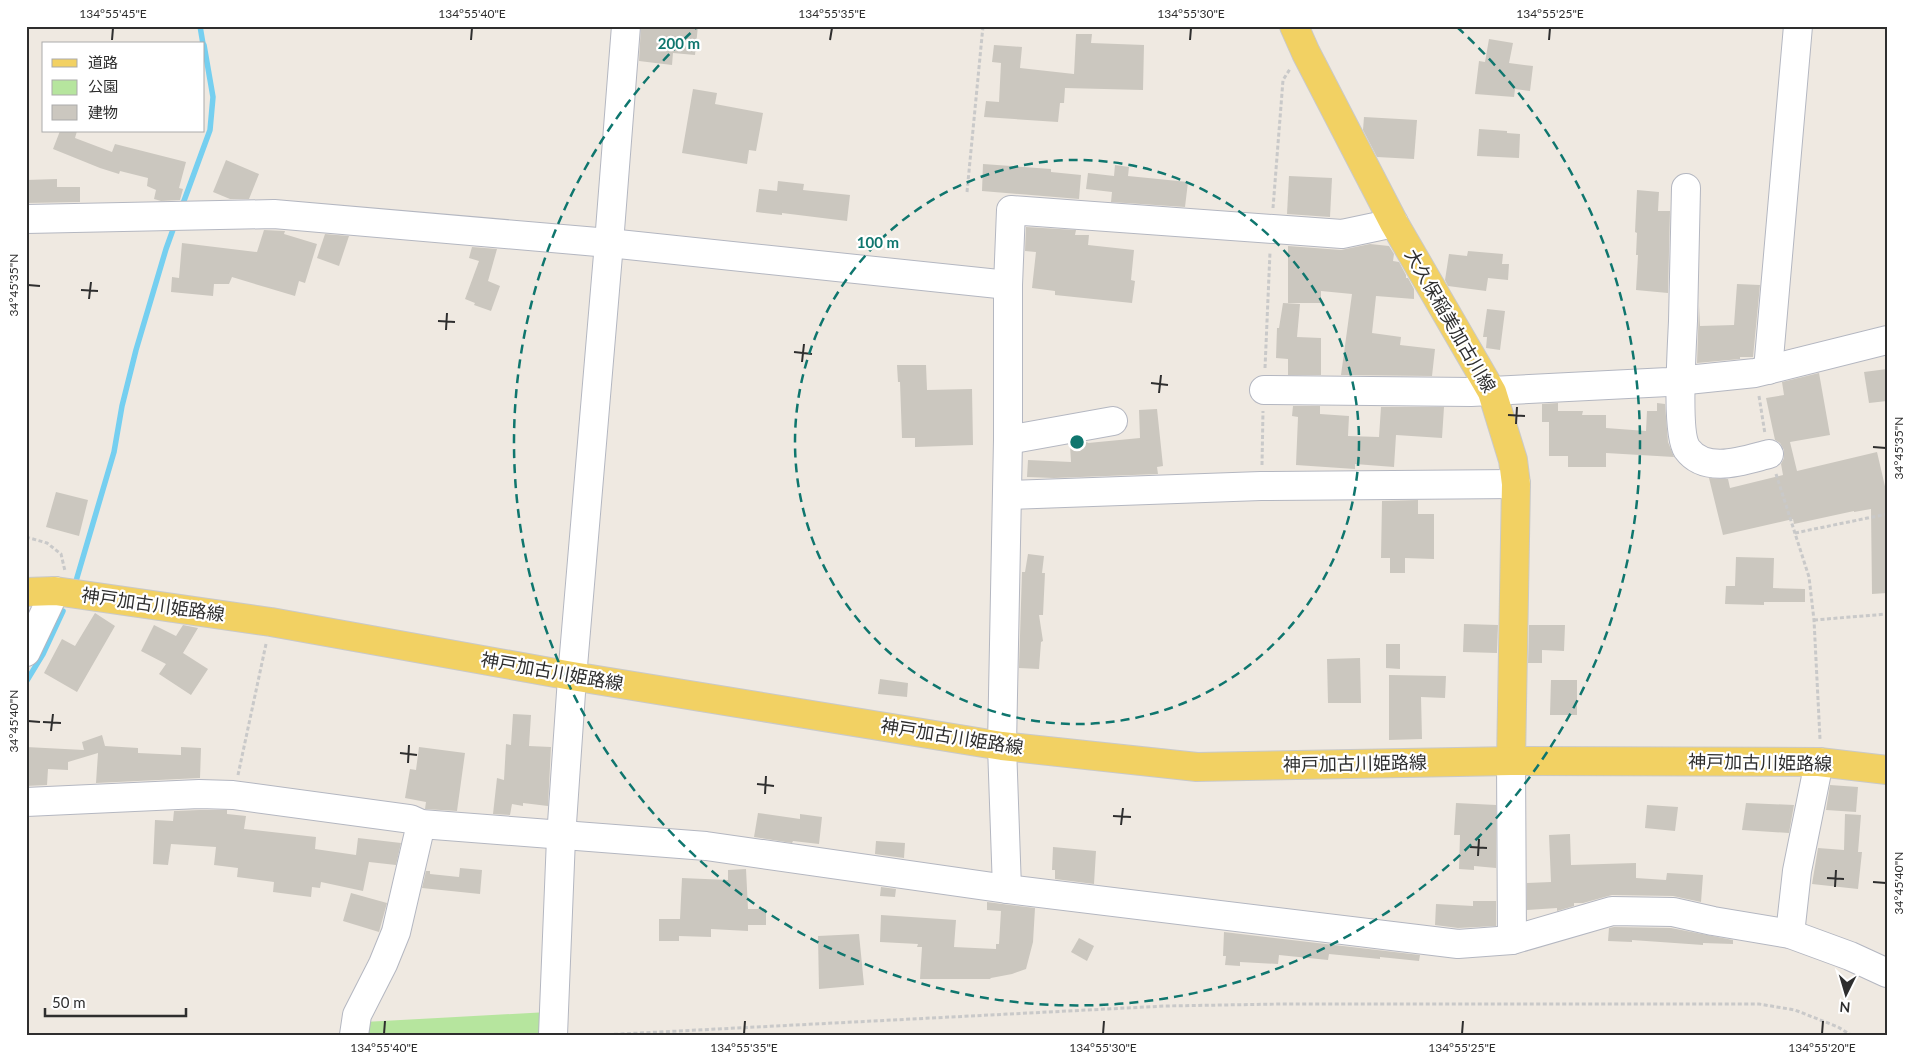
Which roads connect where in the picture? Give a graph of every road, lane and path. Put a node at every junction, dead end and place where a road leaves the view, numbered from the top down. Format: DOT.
graph roads {
  1 [pos="626,26"];
  2 [pos="983,26"];
  3 [pos="1294,26"];
  4 [pos="1798,26"];
  5 [pos="1306,52"];
  6 [pos="1686,188"];
  7 [pos="967,192"];
  8 [pos="26,219"];
  9 [pos="1394,223"];
  10 [pos="1272,229"];
  11 [pos="609,243"];
  12 [pos="1008,285"];
  13 [pos="1887,340"];
  14 [pos="1761,371"];
  15 [pos="1681,381"];
  16 [pos="1264,390"];
  17 [pos="1492,392"];
  18 [pos="1113,421"];
  19 [pos="1008,440"];
  20 [pos="1769,454"];
  21 [pos="1516,484"];
  22 [pos="1261,486"];
  23 [pos="1007,495"];
  24 [pos="1887,514"];
  25 [pos="1795,533"];
  26 [pos="26,537"];
  27 [pos="26,592"];
  28 [pos="54,592"];
  29 [pos="1887,614"];
  30 [pos="1814,620"];
  31 [pos="270,622"];
  32 [pos="26,652"];
  33 [pos="572,676"];
  34 [pos="1002,746"];
  35 [pos="1511,761"];
  36 [pos="1819,762"];
  37 [pos="1887,770"];
  38 [pos="233,795"];
  39 [pos="26,802"];
  40 [pos="421,824"];
  41 [pos="561,835"];
  42 [pos="1007,889"];
  43 [pos="1790,934"];
  44 [pos="1512,940"];
  45 [pos="1887,973"];
  46 [pos="354,1035"];
  47 [pos="553,1035"];
  48 [pos="601,1035"];
  49 [pos="1851,1035"];
  1 -- 11 [label="street"];
  2 -- 7 [label="path"];
  3 -- 5 [label="main road, 大久保稲美加古川線"];
  4 -- 14 [label="street"];
  5 -- 9 [label="main road, 大久保稲美加古川線"];
  5 -- 10 [label="path"];
  6 -- 15 [label="street"];
  8 -- 11 [label="street"];
  9 -- 10 [label="street"];
  9 -- 17 [label="main road, 大久保稲美加古川線"];
  10 -- 12 [label="street"];
  10 -- 16 [label="path"];
  11 -- 12 [label="street"];
  11 -- 33 [label="street"];
  12 -- 19 [label="street"];
  13 -- 14 [label="street"];
  14 -- 15 [label="street"];
  14 -- 20 [label="path"];
  15 -- 17 [label="street"];
  15 -- 20 [label="street"];
  16 -- 17 [label="street"];
  16 -- 22 [label="path"];
  17 -- 21 [label="main road, 大久保稲美加古川線"];
  18 -- 19 [label="street"];
  19 -- 23 [label="street"];
  20 -- 25 [label="path"];
  21 -- 22 [label="street"];
  21 -- 35 [label="main road, 大久保稲美加古川線"];
  22 -- 23 [label="street"];
  23 -- 34 [label="street"];
  24 -- 25 [label="path"];
  25 -- 30 [label="path"];
  26 -- 28 [label="path"];
  27 -- 28 [label="main road, 神戸加古川姫路線"];
  28 -- 31 [label="main road, 神戸加古川姫路線"];
  28 -- 32 [label="street"];
  29 -- 30 [label="path"];
  30 -- 36 [label="path"];
  31 -- 33 [label="main road, 神戸加古川姫路線"];
  31 -- 38 [label="path"];
  33 -- 34 [label="main road, 神戸加古川姫路線"];
  33 -- 41 [label="street"];
  34 -- 35 [label="main road, 神戸加古川姫路線"];
  34 -- 42 [label="street"];
  35 -- 36 [label="main road, 神戸加古川姫路線"];
  35 -- 44 [label="street"];
  36 -- 37 [label="main road, 神戸加古川姫路線"];
  36 -- 43 [label="street"];
  38 -- 39 [label="street"];
  38 -- 40 [label="street"];
  40 -- 41 [label="street"];
  40 -- 46 [label="street"];
  41 -- 42 [label="street"];
  41 -- 47 [label="street"];
  42 -- 44 [label="street"];
  43 -- 44 [label="street"];
  43 -- 45 [label="street"];
  48 -- 49 [label="path"];
}
